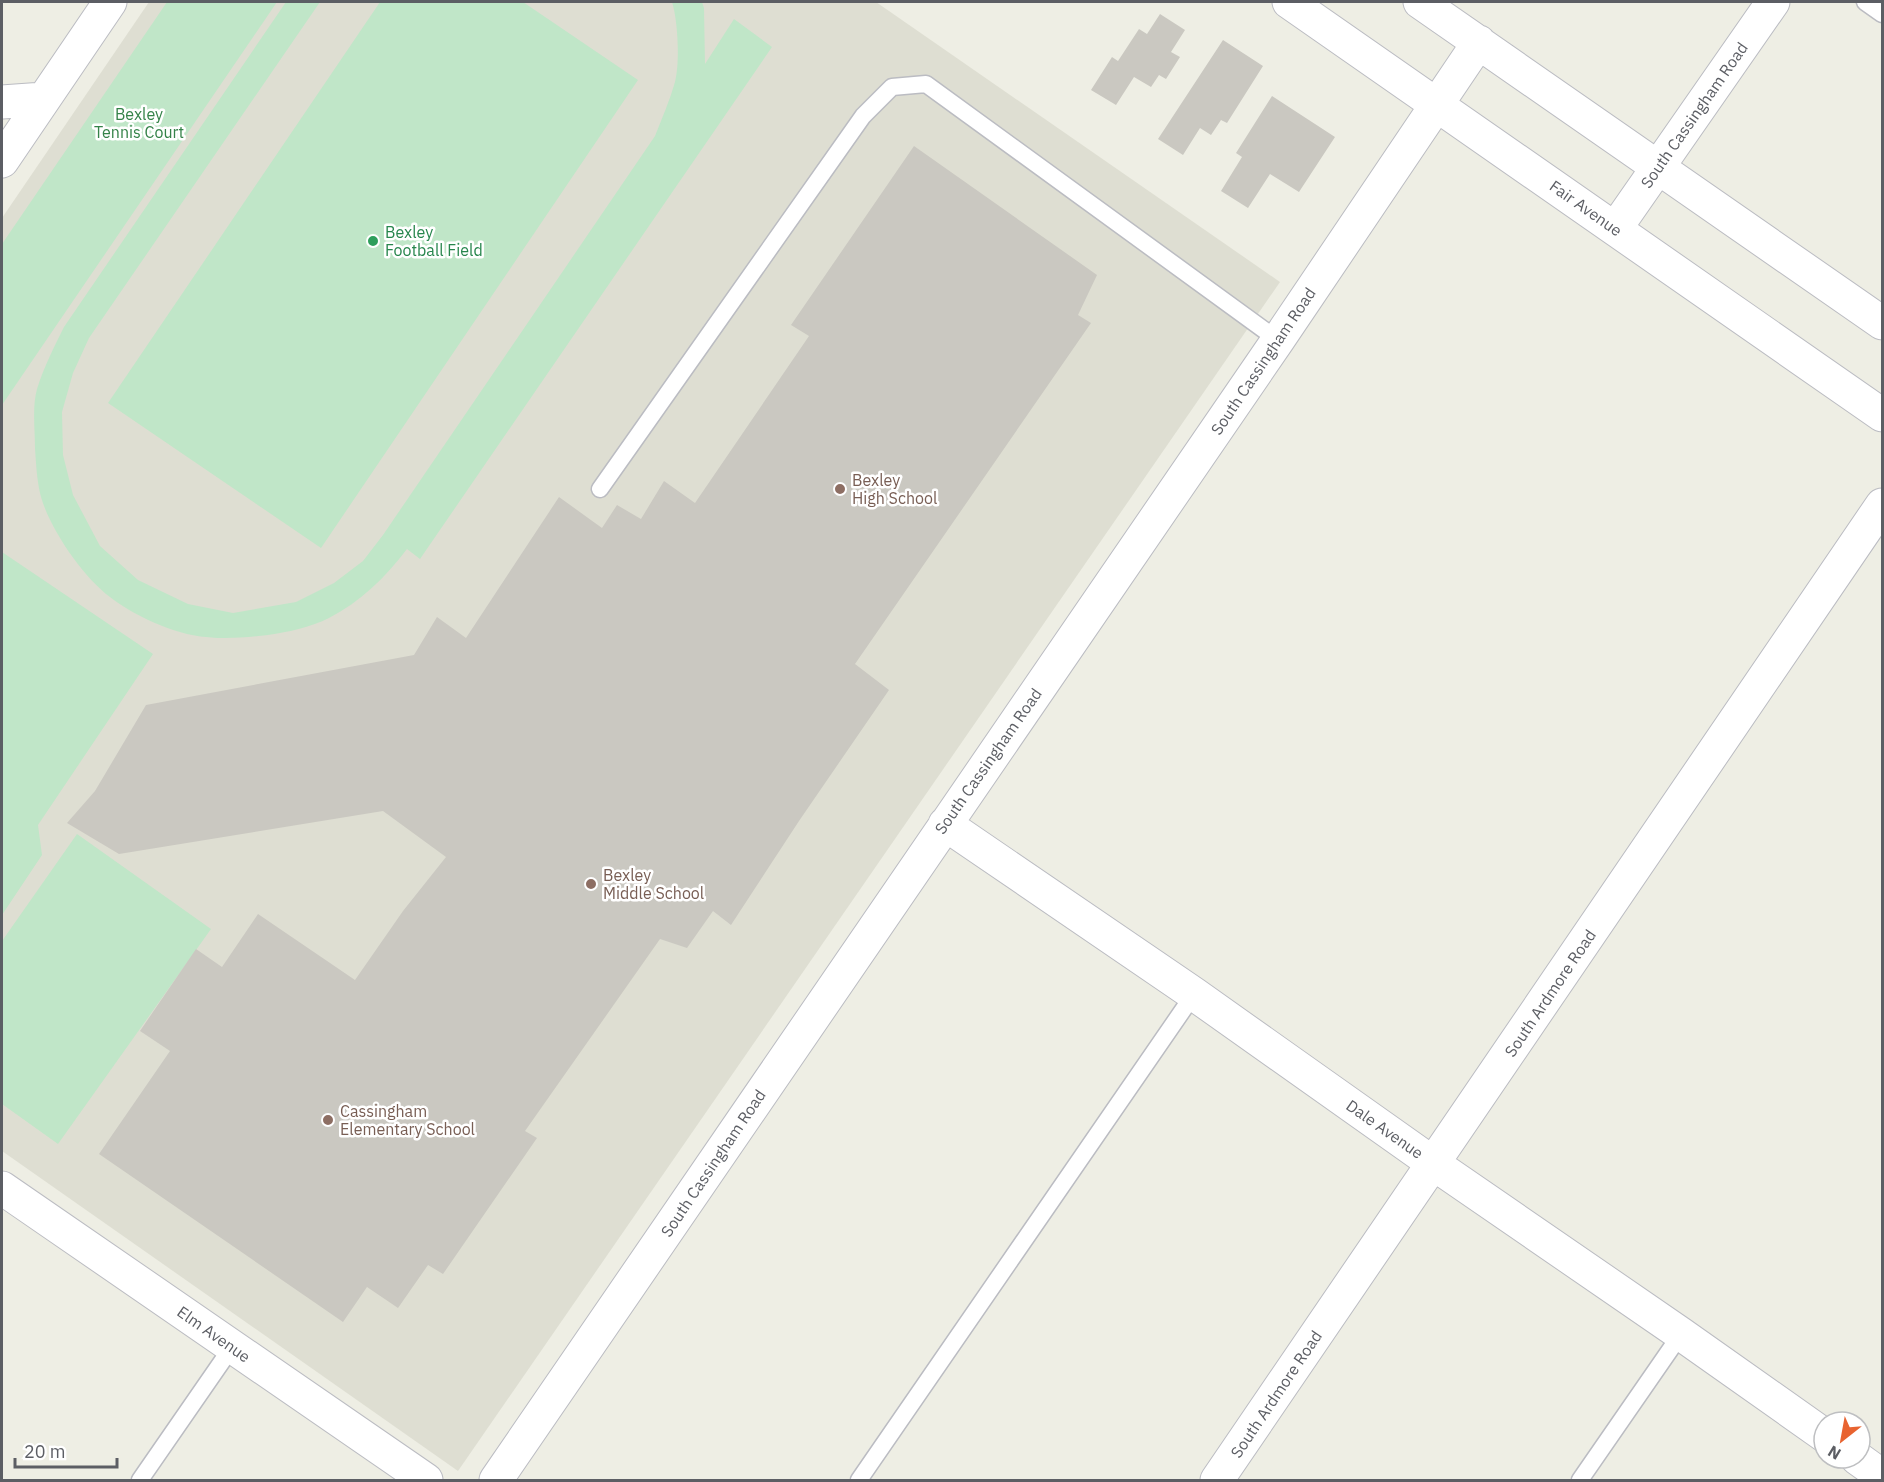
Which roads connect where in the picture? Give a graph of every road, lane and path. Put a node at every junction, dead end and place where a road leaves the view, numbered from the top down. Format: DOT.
graph roads {
  1 [pos="110,2"];
  2 [pos="1289,2"];
  3 [pos="1420,2"];
  4 [pos="1773,2"];
  5 [pos="1865,2"];
  6 [pos="1882,14"];
  7 [pos="1479,42"];
  8 [pos="44,99"];
  9 [pos="2,102"];
  10 [pos="1436,104"];
  11 [pos="2,161"];
  12 [pos="1658,167"];
  13 [pos="1615,229"];
  14 [pos="1882,323"];
  15 [pos="1278,340"];
  16 [pos="1882,415"];
  17 [pos="600,489"];
  18 [pos="1882,505"];
  19 [pos="945,824"];
  20 [pos="1194,994"];
  21 [pos="1434,1164"];
  22 [pos="2,1188"];
  23 [pos="1681,1334"];
  24 [pos="232,1347"];
  25 [pos="1812,1427"];
  26 [pos="140,1480"];
  27 [pos="426,1480"];
  28 [pos="496,1480"];
  29 [pos="859,1480"];
  30 [pos="1217,1480"];
  31 [pos="1580,1480"];
  1 -- 8 [label="street"];
  2 -- 10 [label="street, Fair Avenue"];
  3 -- 7 [label="street"];
  4 -- 12 [label="street, South Cassingham Road"];
  5 -- 6 [label="lane"];
  7 -- 10 [label="street, South Cassingham Road"];
  7 -- 12 [label="street"];
  8 -- 9 [label="street"];
  8 -- 11 [label="street"];
  10 -- 13 [label="street, Fair Avenue"];
  10 -- 15 [label="street, South Cassingham Road"];
  12 -- 13 [label="street, South Cassingham Road"];
  12 -- 14 [label="street"];
  13 -- 16 [label="street, Fair Avenue"];
  15 -- 17 [label="lane"];
  15 -- 19 [label="street, South Cassingham Road"];
  18 -- 21 [label="street, South Ardmore Road"];
  19 -- 20 [label="street, Dale Avenue"];
  19 -- 28 [label="street, South Cassingham Road"];
  20 -- 21 [label="street, Dale Avenue"];
  20 -- 29 [label="lane"];
  21 -- 23 [label="street, Dale Avenue"];
  21 -- 30 [label="street, South Ardmore Road"];
  22 -- 24 [label="street, Elm Avenue"];
  23 -- 25 [label="street, Dale Avenue"];
  23 -- 31 [label="lane"];
  24 -- 26 [label="lane"];
  24 -- 27 [label="street, Elm Avenue"];
}
